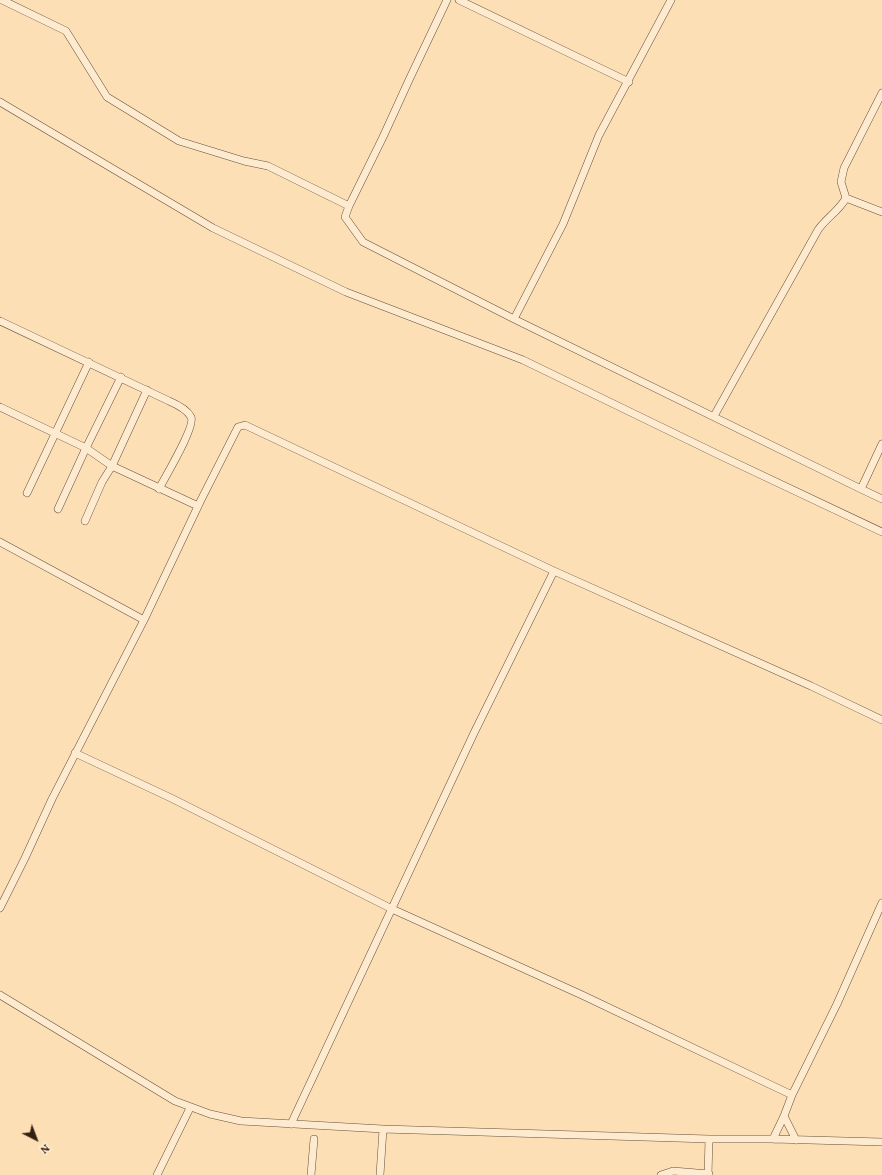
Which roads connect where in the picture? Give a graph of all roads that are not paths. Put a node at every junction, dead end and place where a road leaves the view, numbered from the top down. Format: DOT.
graph roads {
  1 [pos="2,0"];
  2 [pos="447,0"];
  3 [pos="459,0"];
  4 [pos="671,0"];
  5 [pos="628,82"];
  6 [pos="882,93"];
  7 [pos="0,102"];
  8 [pos="846,198"];
  9 [pos="349,206"];
  10 [pos="882,212"];
  11 [pos="514,319"];
  12 [pos="0,321"];
  13 [pos="89,362"];
  14 [pos="121,377"];
  15 [pos="147,390"];
  16 [pos="1,408"];
  17 [pos="714,416"];
  18 [pos="56,433"];
  19 [pos="882,444"];
  20 [pos="86,448"];
  21 [pos="112,466"];
  22 [pos="159,489"];
  23 [pos="861,489"];
  24 [pos="27,493"];
  25 [pos="882,499"];
  26 [pos="198,506"];
  27 [pos="58,509"];
  28 [pos="84,521"];
  29 [pos="882,532"];
  30 [pos="0,542"];
  31 [pos="554,571"];
  32 [pos="144,620"];
  33 [pos="882,720"];
  34 [pos="75,753"];
  35 [pos="882,903"];
  36 [pos="0,908"];
  37 [pos="392,909"];
  38 [pos="0,995"];
  39 [pos="792,1095"];
  40 [pos="190,1108"];
  41 [pos="784,1116"];
  42 [pos="290,1124"];
  43 [pos="383,1129"];
  44 [pos="314,1139"];
  45 [pos="708,1139"];
  46 [pos="774,1139"];
  47 [pos="796,1140"];
  48 [pos="882,1142"];
  49 [pos="708,1174"];
  50 [pos="157,1175"];
  51 [pos="311,1175"];
  52 [pos="380,1175"];
  53 [pos="661,1175"];
  1 -- 9 [label="street"];
  2 -- 9 [label="street"];
  3 -- 5 [label="street"];
  4 -- 5 [label="street"];
  5 -- 11 [label="street"];
  6 -- 8 [label="street"];
  7 -- 29 [label="street"];
  8 -- 10 [label="street"];
  8 -- 17 [label="street"];
  9 -- 11 [label="street"];
  11 -- 17 [label="street"];
  12 -- 13 [label="street"];
  13 -- 14 [label="street"];
  13 -- 18 [label="street"];
  14 -- 15 [label="street"];
  14 -- 20 [label="street"];
  15 -- 21 [label="street"];
  15 -- 22 [label="street"];
  16 -- 18 [label="street"];
  17 -- 23 [label="street"];
  18 -- 20 [label="street"];
  18 -- 24 [label="street"];
  19 -- 23 [label="street"];
  20 -- 21 [label="street"];
  20 -- 27 [label="street"];
  21 -- 22 [label="street"];
  21 -- 28 [label="street"];
  22 -- 26 [label="street"];
  23 -- 25 [label="street"];
  26 -- 31 [label="street"];
  26 -- 32 [label="street"];
  30 -- 32 [label="street"];
  31 -- 33 [label="street"];
  31 -- 37 [label="street"];
  32 -- 34 [label="street"];
  34 -- 36 [label="street"];
  34 -- 37 [label="street"];
  35 -- 39 [label="street"];
  37 -- 39 [label="street"];
  37 -- 42 [label="street"];
  38 -- 40 [label="street"];
  39 -- 41 [label="street"];
  40 -- 42 [label="street"];
  40 -- 50 [label="street"];
  41 -- 46 [label="street"];
  41 -- 47 [label="street"];
  42 -- 43 [label="street"];
  43 -- 45 [label="street"];
  43 -- 52 [label="street"];
  44 -- 51 [label="street"];
  45 -- 46 [label="street"];
  45 -- 49 [label="street"];
  46 -- 47 [label="street"];
  47 -- 48 [label="street"];
  49 -- 53 [label="street"];
}
